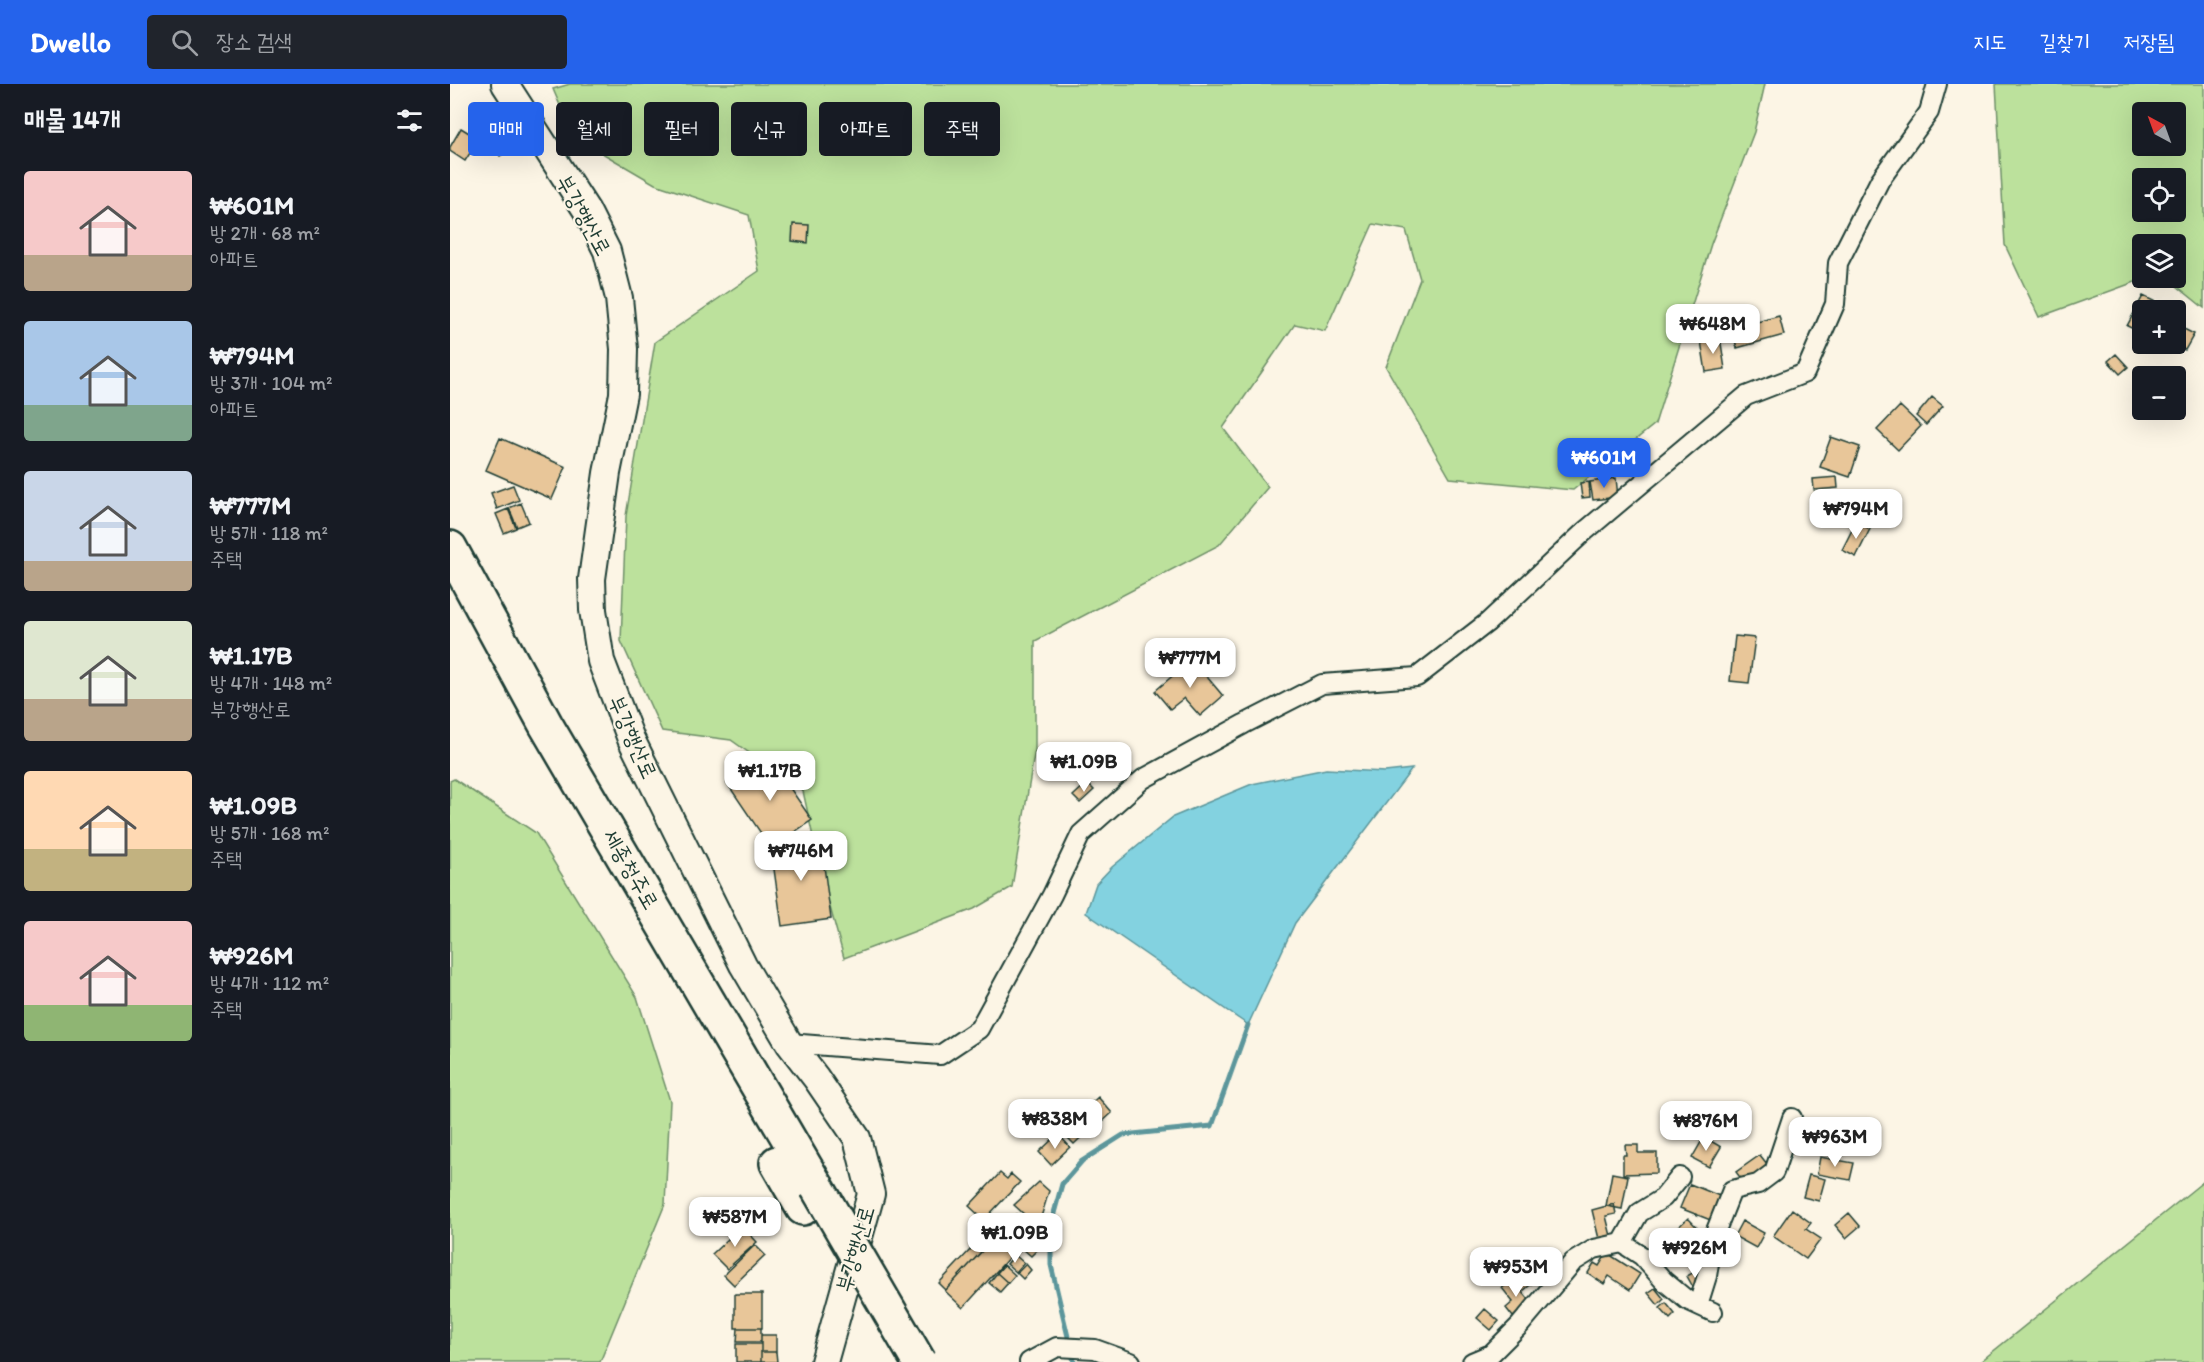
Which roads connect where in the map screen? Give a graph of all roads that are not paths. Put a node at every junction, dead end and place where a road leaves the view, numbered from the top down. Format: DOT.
graph roads {
  1 [pos="505,84"];
  2 [pos="1937,84"];
  3 [pos="450,548"];
  4 [pos="450,595"];
  5 [pos="789,1043"];
  6 [pos="1792,1118"];
  7 [pos="1680,1177"];
  8 [pos="810,1198"];
  9 [pos="1622,1243"];
  10 [pos="824,1362"];
  11 [pos="892,1362"];
  12 [pos="919,1362"];
  13 [pos="1029,1362"];
  14 [pos="1131,1362"];
  15 [pos="1472,1362"];
  1 -- 5 [label="street, 부강행산로"];
  2 -- 5 [label="street"];
  3 -- 8 [label="highway, 세종청주로"];
  4 -- 8 [label="highway, 세종청주로"];
  5 -- 10 [label="street, 부강행산로"];
  6 -- 9 [label="street"];
  7 -- 9 [label="street"];
  8 -- 11 [label="highway"];
  8 -- 12 [label="highway, bridge"];
  9 -- 15 [label="street"];
  13 -- 14 [label="street"];
}
